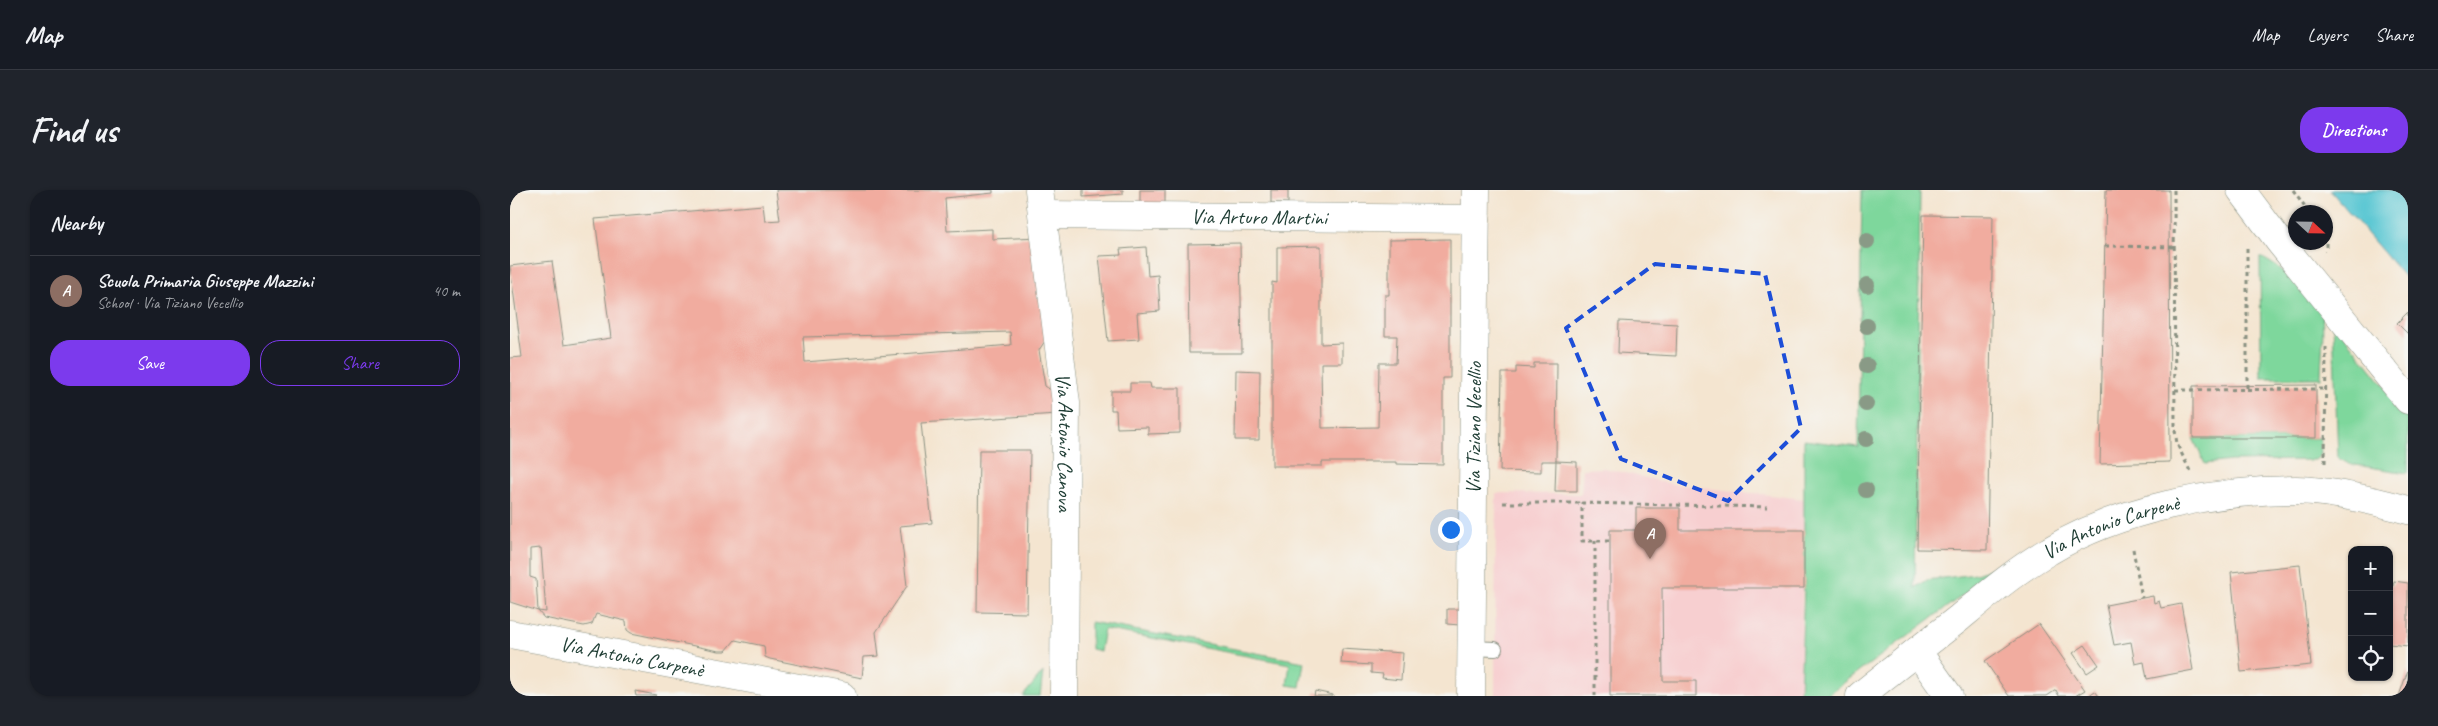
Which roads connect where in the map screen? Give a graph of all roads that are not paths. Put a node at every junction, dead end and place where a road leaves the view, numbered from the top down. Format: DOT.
graph roads {
  1 [pos="1476,190"];
  2 [pos="2241,190"];
  3 [pos="1041,203"];
  4 [pos="1476,219"];
  5 [pos="2408,400"];
  6 [pos="2408,510"];
  7 [pos="510,634"];
  8 [pos="1918,651"];
  9 [pos="842,696"];
  10 [pos="1064,696"];
  11 [pos="1471,696"];
  12 [pos="1860,696"];
  13 [pos="1949,696"];
  1 -- 4 [label="street, Via Tiziano Vecellio"];
  2 -- 5 [label="street"];
  3 -- 4 [label="street, Via Arturo Martini"];
  3 -- 10 [label="street, Via Antonio Canova"];
  4 -- 11 [label="street, Via Tiziano Vecellio"];
  6 -- 8 [label="street, Via Antonio Carpenè"];
  7 -- 9 [label="street, Via Antonio Carpenè"];
  8 -- 12 [label="street, Via Antonio Carpenè"];
  8 -- 13 [label="street"];
}
